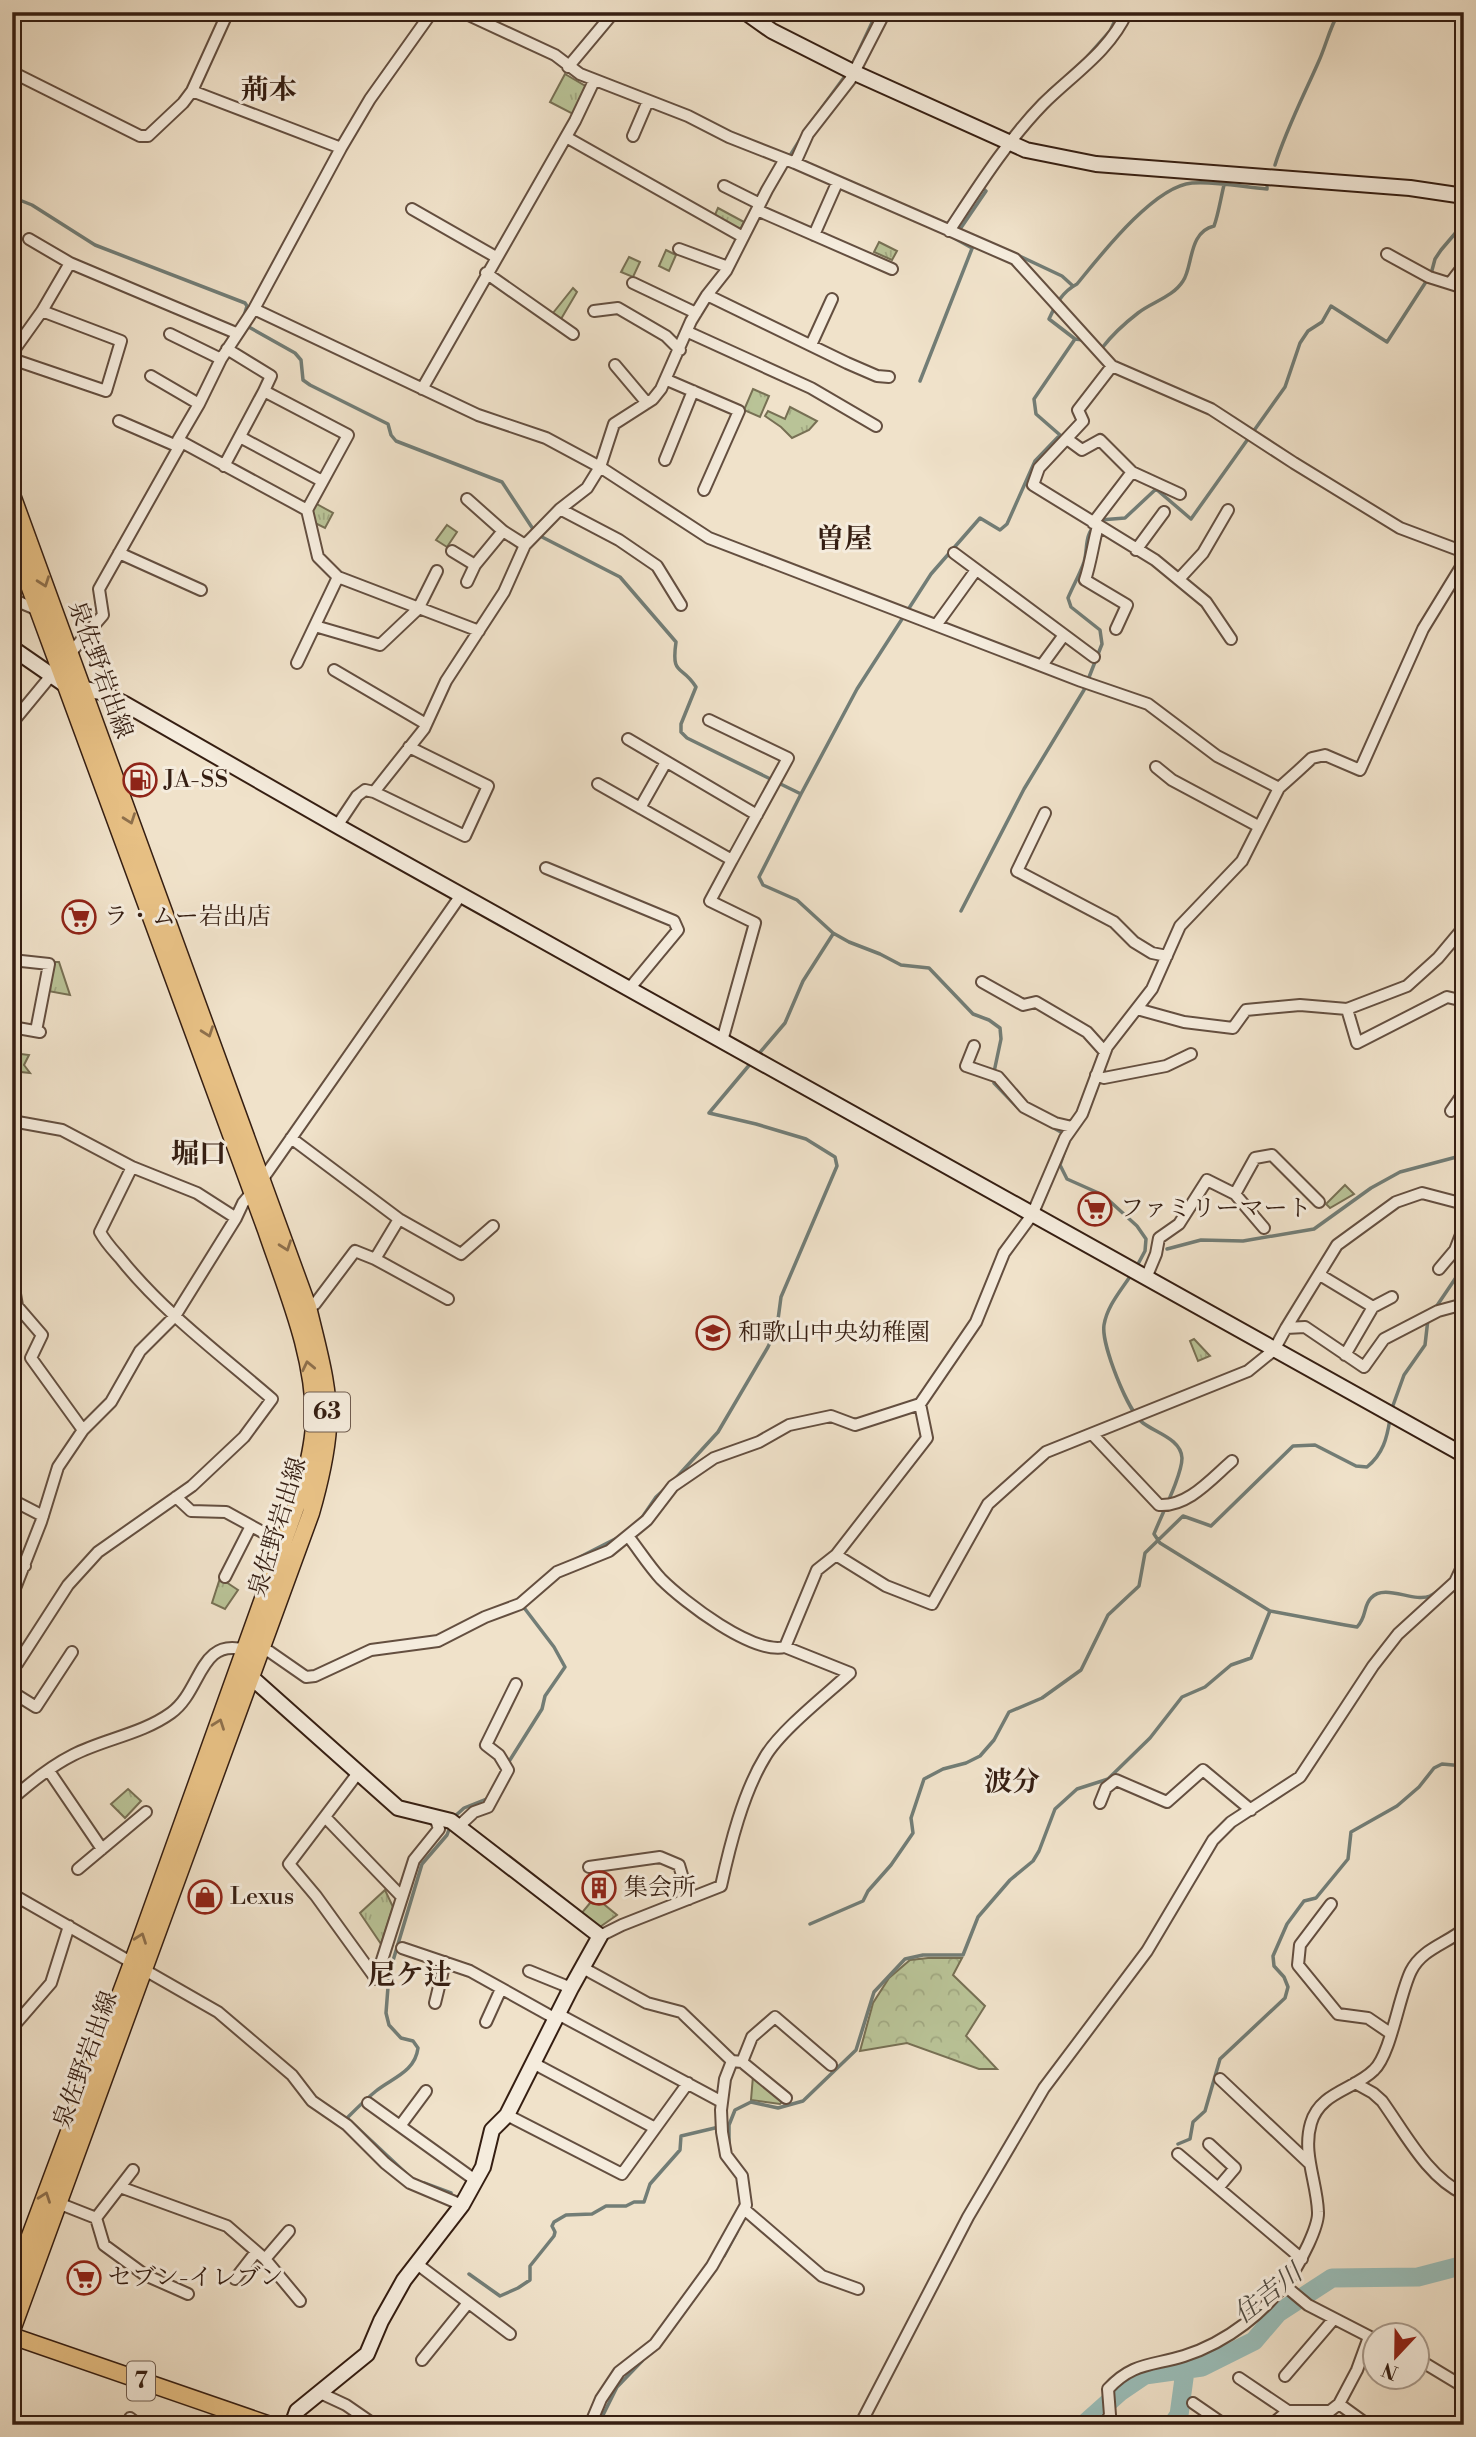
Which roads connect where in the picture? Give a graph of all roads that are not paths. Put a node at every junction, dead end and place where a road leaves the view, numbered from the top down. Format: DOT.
graph roads {
  1 [pos="228,12"];
  2 [pos="432,12"];
  3 [pos="462,12"];
  4 [pos="614,12"];
  5 [pos="746,12"];
  6 [pos="885,12"];
  7 [pos="1127,12"];
  8 [pos="568,67"];
  9 [pos="12,72"];
  10 [pos="855,73"];
  11 [pos="594,81"];
  12 [pos="192,91"];
  13 [pos="649,101"];
  14 [pos="633,136"];
  15 [pos="566,137"];
  16 [pos="1011,143"];
  17 [pos="341,148"];
  18 [pos="790,161"];
  19 [pos="838,183"];
  20 [pos="724,186"];
  21 [pos="1464,196"];
  22 [pos="758,207"];
  23 [pos="412,209"];
  24 [pos="949,231"];
  25 [pos="814,235"];
  26 [pos="743,237"];
  27 [pos="29,239"];
  28 [pos="679,249"];
  29 [pos="1387,254"];
  30 [pos="496,257"];
  31 [pos="69,263"];
  32 [pos="1464,265"];
  33 [pos="728,267"];
  34 [pos="892,269"];
  35 [pos="486,273"];
  36 [pos="1451,282"];
  37 [pos="633,283"];
  38 [pos="1464,288"];
  39 [pos="707,295"];
  40 [pos="832,299"];
  41 [pos="254,309"];
  42 [pos="42,311"];
  43 [pos="594,311"];
  44 [pos="696,313"];
  45 [pos="241,326"];
  46 [pos="688,332"];
  47 [pos="170,334"];
  48 [pos="573,334"];
  49 [pos="811,345"];
  50 [pos="680,350"];
  51 [pos="12,353"];
  52 [pos="224,354"];
  53 [pos="12,359"];
  54 [pos="615,365"];
  55 [pos="1112,366"];
  56 [pos="151,376"];
  57 [pos="890,377"];
  58 [pos="667,380"];
  59 [pos="422,389"];
  60 [pos="264,391"];
  61 [pos="693,391"];
  62 [pos="647,403"];
  63 [pos="200,404"];
  64 [pos="119,421"];
  65 [pos="876,426"];
  66 [pos="240,437"];
  67 [pos="1067,439"];
  68 [pos="178,443"];
  69 [pos="665,460"];
  70 [pos="224,466"];
  71 [pos="600,467"];
  72 [pos="1132,472"];
  73 [pos="323,481"];
  74 [pos="704,490"];
  75 [pos="1180,494"];
  76 [pos="12,495"];
  77 [pos="467,499"];
  78 [pos="560,509"];
  79 [pos="307,510"];
  80 [pos="1228,510"];
  81 [pos="1164,512"];
  82 [pos="1095,525"];
  83 [pos="503,531"];
  84 [pos="533,537"];
  85 [pos="12,539"];
  86 [pos="1136,550"];
  87 [pos="452,551"];
  88 [pos="119,552"];
  89 [pos="1464,552"];
  90 [pos="954,553"];
  91 [pos="1464,562"];
  92 [pos="475,565"];
  93 [pos="976,570"];
  94 [pos="436,571"];
  95 [pos="338,577"];
  96 [pos="1179,579"];
  97 [pos="467,582"];
  98 [pos="201,590"];
  99 [pos="12,599"];
  100 [pos="681,605"];
  101 [pos="38,610"];
  102 [pos="418,610"];
  103 [pos="937,624"];
  104 [pos="315,626"];
  105 [pos="1116,629"];
  106 [pos="479,631"];
  107 [pos="1064,635"];
  108 [pos="1231,639"];
  109 [pos="12,648"];
  110 [pos="70,653"];
  111 [pos="1094,657"];
  112 [pos="297,663"];
  113 [pos="1042,665"];
  114 [pos="334,670"];
  115 [pos="55,671"];
  116 [pos="75,688"];
  117 [pos="709,720"];
  118 [pos="12,723"];
  119 [pos="426,724"];
  120 [pos="628,739"];
  121 [pos="409,747"];
  122 [pos="666,762"];
  123 [pos="1156,767"];
  124 [pos="598,784"];
  125 [pos="1279,788"];
  126 [pos="374,792"];
  127 [pos="640,807"];
  128 [pos="1045,813"];
  129 [pos="757,815"];
  130 [pos="337,826"];
  131 [pos="1258,826"];
  132 [pos="732,860"];
  133 [pos="546,868"];
  134 [pos="461,895"];
  135 [pos="1464,927"];
  136 [pos="1167,956"];
  137 [pos="12,960"];
  138 [pos="982,982"];
  139 [pos="629,989"];
  140 [pos="1464,1001"];
  141 [pos="1137,1009"];
  142 [pos="1347,1009"];
  143 [pos="12,1027"];
  144 [pos="722,1041"];
  145 [pos="974,1046"];
  146 [pos="1105,1052"];
  147 [pos="1191,1054"];
  148 [pos="1096,1075"];
  149 [pos="1464,1092"];
  150 [pos="1451,1111"];
  151 [pos="14,1125"];
  152 [pos="1068,1133"];
  153 [pos="291,1138"];
  154 [pos="1464,1162"];
  155 [pos="132,1167"];
  156 [pos="1464,1171"];
  157 [pos="262,1180"];
  158 [pos="252,1194"];
  159 [pos="1236,1194"];
  160 [pos="1319,1202"];
  161 [pos="1464,1204"];
  162 [pos="1032,1215"];
  163 [pos="236,1218"];
  164 [pos="400,1220"];
  165 [pos="493,1226"];
  166 [pos="1464,1227"];
  167 [pos="1264,1228"];
  168 [pos="376,1259"];
  169 [pos="1439,1269"];
  170 [pos="1320,1275"];
  171 [pos="1146,1278"];
  172 [pos="12,1292"];
  173 [pos="1392,1297"];
  174 [pos="447,1300"];
  175 [pos="1464,1304"];
  176 [pos="308,1307"];
  177 [pos="1373,1307"];
  178 [pos="175,1316"];
  179 [pos="1286,1328"];
  180 [pos="1274,1350"];
  181 [pos="1345,1355"];
  182 [pos="920,1404"];
  183 [pos="83,1430"];
  184 [pos="1093,1434"];
  185 [pos="1464,1455"];
  186 [pos="1233,1461"];
  187 [pos="176,1497"];
  188 [pos="12,1500"];
  189 [pos="43,1516"];
  190 [pos="251,1526"];
  191 [pos="265,1534"];
  192 [pos="628,1536"];
  193 [pos="836,1555"];
  194 [pos="12,1559"];
  195 [pos="1464,1563"];
  196 [pos="25,1566"];
  197 [pos="225,1577"];
  198 [pos="12,1596"];
  199 [pos="785,1647"];
  200 [pos="262,1649"];
  201 [pos="245,1650"];
  202 [pos="72,1652"];
  203 [pos="14,1665"];
  204 [pos="245,1674"];
  205 [pos="516,1684"];
  206 [pos="12,1692"];
  207 [pos="49,1771"];
  208 [pos="358,1773"];
  209 [pos="12,1799"];
  210 [pos="1100,1803"];
  211 [pos="1251,1810"];
  212 [pos="146,1812"];
  213 [pos="435,1817"];
  214 [pos="326,1818"];
  215 [pos="458,1827"];
  216 [pos="102,1849"];
  217 [pos="589,1867"];
  218 [pos="78,1869"];
  219 [pos="12,1894"];
  220 [pos="402,1897"];
  221 [pos="689,1899"];
  222 [pos="1331,1904"];
  223 [pos="69,1926"];
  224 [pos="1464,1929"];
  225 [pos="600,1936"];
  226 [pos="401,1948"];
  227 [pos="445,1962"];
  228 [pos="138,1965"];
  229 [pos="583,1968"];
  230 [pos="529,1971"];
  231 [pos="501,1989"];
  232 [pos="571,1989"];
  233 [pos="435,2003"];
  234 [pos="557,2017"];
  235 [pos="486,2022"];
  236 [pos="12,2028"];
  237 [pos="1390,2033"];
  238 [pos="737,2061"];
  239 [pos="533,2063"];
  240 [pos="831,2065"];
  241 [pos="1220,2078"];
  242 [pos="688,2083"];
  243 [pos="1355,2083"];
  244 [pos="426,2091"];
  245 [pos="786,2098"];
  246 [pos="722,2102"];
  247 [pos="368,2103"];
  248 [pos="508,2115"];
  249 [pos="400,2126"];
  250 [pos="655,2128"];
  251 [pos="1209,2144"];
  252 [pos="1178,2154"];
  253 [pos="1309,2163"];
  254 [pos="133,2170"];
  255 [pos="475,2180"];
  256 [pos="120,2187"];
  257 [pos="1218,2188"];
  258 [pos="1464,2194"];
  259 [pos="58,2203"];
  260 [pos="462,2205"];
  261 [pos="744,2209"];
  262 [pos="96,2218"];
  263 [pos="289,2231"];
  264 [pos="260,2256"];
  265 [pos="1302,2259"];
  266 [pos="417,2264"];
  267 [pos="235,2280"];
  268 [pos="12,2284"];
  269 [pos="858,2288"];
  270 [pos="1289,2288"];
  271 [pos="188,2294"];
  272 [pos="300,2301"];
  273 [pos="468,2303"];
  274 [pos="1333,2320"];
  275 [pos="12,2330"];
  276 [pos="1360,2332"];
  277 [pos="510,2334"];
  278 [pos="12,2336"];
  279 [pos="422,2360"];
  280 [pos="1360,2364"];
  281 [pos="1430,2366"];
  282 [pos="1285,2376"];
  283 [pos="1239,2378"];
  284 [pos="1464,2387"];
  285 [pos="318,2392"];
  286 [pos="1193,2403"];
  287 [pos="1339,2404"];
  288 [pos="1288,2411"];
  289 [pos="1107,2420"];
  290 [pos="270,2425"];
  291 [pos="292,2425"];
  292 [pos="375,2425"];
  293 [pos="590,2425"];
  294 [pos="860,2425"];
  295 [pos="1225,2425"];
  296 [pos="1271,2425"];
  297 [pos="1367,2425"];
  1 -- 12 [label="street"];
  2 -- 17 [label="street"];
  3 -- 8 [label="street"];
  4 -- 8 [label="street"];
  5 -- 10 [label="street"];
  6 -- 10 [label="street"];
  7 -- 16 [label="street"];
  8 -- 11 [label="street"];
  9 -- 12 [label="street"];
  10 -- 16 [label="street"];
  10 -- 18 [label="street"];
  11 -- 13 [label="street"];
  11 -- 15 [label="street"];
  12 -- 17 [label="street"];
  13 -- 14 [label="street"];
  13 -- 18 [label="street"];
  15 -- 26 [label="street"];
  15 -- 30 [label="street"];
  16 -- 21 [label="street"];
  16 -- 24 [label="street"];
  17 -- 41 [label="street"];
  18 -- 19 [label="street"];
  18 -- 22 [label="street"];
  19 -- 24 [label="street"];
  19 -- 25 [label="street"];
  20 -- 22 [label="street"];
  22 -- 25 [label="street"];
  22 -- 26 [label="street"];
  23 -- 30 [label="street"];
  24 -- 55 [label="street"];
  25 -- 34 [label="street"];
  26 -- 33 [label="street"];
  27 -- 31 [label="street"];
  28 -- 33 [label="street"];
  29 -- 36 [label="street"];
  30 -- 35 [label="street"];
  31 -- 42 [label="street"];
  31 -- 45 [label="street"];
  32 -- 36 [label="street"];
  33 -- 39 [label="street"];
  35 -- 48 [label="street"];
  35 -- 59 [label="street"];
  36 -- 38 [label="street"];
  37 -- 44 [label="street"];
  39 -- 44 [label="street"];
  39 -- 49 [label="street"];
  40 -- 49 [label="street"];
  41 -- 45 [label="street"];
  41 -- 59 [label="street"];
  42 -- 51 [label="street"];
  42 -- 53 [label="street"];
  43 -- 50 [label="street"];
  44 -- 46 [label="street"];
  45 -- 52 [label="street"];
  46 -- 50 [label="street"];
  46 -- 65 [label="street"];
  47 -- 52 [label="street"];
  49 -- 57 [label="street"];
  50 -- 58 [label="street"];
  52 -- 60 [label="street"];
  52 -- 63 [label="street"];
  54 -- 62 [label="street"];
  55 -- 67 [label="street"];
  55 -- 89 [label="street"];
  56 -- 63 [label="street"];
  58 -- 61 [label="street"];
  58 -- 62 [label="street"];
  59 -- 71 [label="street"];
  60 -- 66 [label="street"];
  60 -- 73 [label="street"];
  61 -- 69 [label="street"];
  61 -- 74 [label="street"];
  62 -- 71 [label="street"];
  63 -- 68 [label="street"];
  64 -- 68 [label="street"];
  66 -- 70 [label="street"];
  66 -- 73 [label="street"];
  67 -- 72 [label="street"];
  67 -- 82 [label="street"];
  68 -- 70 [label="street"];
  68 -- 88 [label="street"];
  70 -- 79 [label="street"];
  71 -- 78 [label="street"];
  71 -- 103 [label="street"];
  72 -- 75 [label="street"];
  72 -- 82 [label="street"];
  73 -- 79 [label="street"];
  76 -- 110 [label="main road, 泉佐野岩出線 / 63, one-way"];
  77 -- 83 [label="street"];
  78 -- 84 [label="street"];
  78 -- 100 [label="street"];
  79 -- 95 [label="street"];
  80 -- 96 [label="street"];
  81 -- 86 [label="street"];
  82 -- 86 [label="street"];
  82 -- 105 [label="street"];
  83 -- 84 [label="street"];
  83 -- 92 [label="street"];
  84 -- 106 [label="street"];
  85 -- 101 [label="main road, 泉佐野岩出線 / 63"];
  86 -- 96 [label="street"];
  87 -- 92 [label="street"];
  88 -- 98 [label="street"];
  88 -- 110 [label="street"];
  90 -- 93 [label="street"];
  91 -- 125 [label="street"];
  92 -- 97 [label="street"];
  93 -- 103 [label="street"];
  93 -- 107 [label="street"];
  94 -- 102 [label="street"];
  95 -- 102 [label="street"];
  95 -- 104 [label="street"];
  96 -- 108 [label="street"];
  99 -- 101 [label="street"];
  101 -- 115 [label="main road, 泉佐野岩出線 / 63"];
  102 -- 104 [label="street"];
  102 -- 106 [label="street"];
  103 -- 113 [label="street"];
  104 -- 112 [label="street"];
  106 -- 119 [label="street"];
  107 -- 111 [label="street"];
  107 -- 113 [label="street"];
  109 -- 115 [label="street"];
  110 -- 115 [label="street"];
  110 -- 116 [label="main road, 泉佐野岩出線 / 63"];
  113 -- 125 [label="street"];
  114 -- 119 [label="street"];
  115 -- 116 [label="main road, 泉佐野岩出線 / 63"];
  115 -- 118 [label="street"];
  116 -- 130 [label="street"];
  116 -- 157 [label="main road, 泉佐野岩出線 / 63, one-way"];
  116 -- 158 [label="main road, 泉佐野岩出線 / 63"];
  117 -- 129 [label="street"];
  119 -- 121 [label="street"];
  120 -- 122 [label="street"];
  121 -- 126 [label="street"];
  121 -- 126 [label="street"];
  122 -- 127 [label="street"];
  122 -- 129 [label="street"];
  123 -- 131 [label="street"];
  124 -- 127 [label="street"];
  125 -- 131 [label="street"];
  126 -- 130 [label="street"];
  127 -- 132 [label="street"];
  128 -- 136 [label="street"];
  129 -- 132 [label="street"];
  130 -- 134 [label="street"];
  131 -- 136 [label="street"];
  132 -- 144 [label="street"];
  133 -- 139 [label="street"];
  134 -- 139 [label="street"];
  134 -- 153 [label="street"];
  135 -- 142 [label="street"];
  136 -- 141 [label="street"];
  137 -- 143 [label="street"];
  138 -- 146 [label="street"];
  139 -- 144 [label="street"];
  140 -- 142 [label="street"];
  141 -- 142 [label="street"];
  141 -- 146 [label="street"];
  144 -- 162 [label="street"];
  145 -- 152 [label="street"];
  146 -- 148 [label="street"];
  147 -- 148 [label="street"];
  148 -- 152 [label="street"];
  149 -- 150 [label="street"];
  151 -- 155 [label="street"];
  152 -- 162 [label="street"];
  153 -- 157 [label="street"];
  153 -- 164 [label="street"];
  154 -- 156 [label="street"];
  155 -- 163 [label="street"];
  155 -- 178 [label="street"];
  157 -- 158 [label="street"];
  157 -- 176 [label="main road, 泉佐野岩出線 / 63, one-way"];
  158 -- 163 [label="street"];
  201 -- 158 [label="main road, 泉佐野岩出線 / 63, one-way"];
  159 -- 160 [label="street"];
  159 -- 167 [label="street"];
  159 -- 171 [label="street"];
  161 -- 170 [label="street"];
  162 -- 171 [label="street"];
  162 -- 182 [label="street"];
  163 -- 178 [label="street"];
  164 -- 165 [label="street"];
  164 -- 168 [label="street"];
  166 -- 169 [label="street"];
  168 -- 174 [label="street"];
  168 -- 176 [label="street"];
  170 -- 177 [label="street"];
  170 -- 179 [label="street"];
  171 -- 180 [label="street"];
  172 -- 183 [label="street"];
  173 -- 177 [label="street"];
  175 -- 181 [label="street"];
  176 -- 200 [label="main road, 泉佐野岩出線 / 63"];
  177 -- 181 [label="street"];
  178 -- 183 [label="street"];
  178 -- 187 [label="street"];
  179 -- 180 [label="street"];
  179 -- 181 [label="street"];
  180 -- 184 [label="street"];
  180 -- 185 [label="street"];
  182 -- 192 [label="street"];
  182 -- 193 [label="street"];
  183 -- 189 [label="street"];
  184 -- 186 [label="street"];
  184 -- 193 [label="street"];
  187 -- 190 [label="street"];
  187 -- 203 [label="street"];
  188 -- 189 [label="street"];
  189 -- 196 [label="street"];
  190 -- 191 [label="street"];
  190 -- 197 [label="street"];
  192 -- 199 [label="street"];
  192 -- 200 [label="street"];
  193 -- 199 [label="street"];
  194 -- 196 [label="street"];
  195 -- 211 [label="street"];
  196 -- 198 [label="street"];
  199 -- 221 [label="street"];
  200 -- 204 [label="main road, 泉佐野岩出線 / 63"];
  201 -- 204 [label="main road, 泉佐野岩出線 / 63"];
  201 -- 207 [label="street"];
  202 -- 206 [label="street"];
  204 -- 208 [label="street"];
  204 -- 228 [label="main road, 泉佐野岩出線 / 63"];
  205 -- 215 [label="street"];
  207 -- 209 [label="street"];
  207 -- 216 [label="street"];
  208 -- 213 [label="street"];
  208 -- 214 [label="street"];
  210 -- 211 [label="street"];
  211 -- 294 [label="street"];
  212 -- 216 [label="street"];
  213 -- 215 [label="street"];
  213 -- 220 [label="street"];
  214 -- 220 [label="street"];
  214 -- 220 [label="street"];
  215 -- 225 [label="street"];
  216 -- 218 [label="street"];
  217 -- 221 [label="street"];
  219 -- 223 [label="street"];
  221 -- 225 [label="street"];
  222 -- 237 [label="street"];
  223 -- 228 [label="street"];
  223 -- 236 [label="street"];
  224 -- 237 [label="street"];
  225 -- 229 [label="street"];
  226 -- 227 [label="street"];
  227 -- 231 [label="street"];
  227 -- 233 [label="street"];
  228 -- 259 [label="main road, 泉佐野岩出線 / 63"];
  228 -- 260 [label="street"];
  268 -- 228 [label="main road, 泉佐野岩出線 / 63, one-way"];
  229 -- 232 [label="street"];
  229 -- 238 [label="street"];
  230 -- 232 [label="street"];
  231 -- 234 [label="street"];
  231 -- 235 [label="street"];
  232 -- 234 [label="street"];
  234 -- 239 [label="street"];
  234 -- 242 [label="street"];
  237 -- 243 [label="street"];
  238 -- 240 [label="street"];
  238 -- 245 [label="street"];
  238 -- 246 [label="street"];
  239 -- 248 [label="street"];
  239 -- 250 [label="street"];
  241 -- 253 [label="street"];
  242 -- 246 [label="street"];
  242 -- 250 [label="street"];
  243 -- 253 [label="street"];
  243 -- 258 [label="street"];
  244 -- 249 [label="street"];
  246 -- 261 [label="street"];
  247 -- 249 [label="street"];
  248 -- 250 [label="street"];
  248 -- 255 [label="street"];
  249 -- 255 [label="street"];
  251 -- 257 [label="street"];
  252 -- 257 [label="street"];
  253 -- 265 [label="street"];
  254 -- 256 [label="street"];
  255 -- 260 [label="street"];
  256 -- 262 [label="street"];
  256 -- 264 [label="street"];
  257 -- 265 [label="street"];
  259 -- 262 [label="street"];
  259 -- 275 [label="main road, 泉佐野岩出線 / 63"];
  260 -- 266 [label="street"];
  261 -- 269 [label="street"];
  261 -- 293 [label="street"];
  262 -- 271 [label="street"];
  263 -- 264 [label="street"];
  264 -- 267 [label="street"];
  264 -- 272 [label="street"];
  265 -- 270 [label="street"];
  266 -- 273 [label="street"];
  266 -- 285 [label="street"];
  270 -- 274 [label="street"];
  270 -- 289 [label="street"];
  273 -- 277 [label="street"];
  273 -- 279 [label="street"];
  274 -- 276 [label="street"];
  274 -- 282 [label="street"];
  278 -- 290 [label="main road, 7"];
  280 -- 287 [label="street"];
  281 -- 284 [label="street"];
  283 -- 288 [label="street"];
  285 -- 291 [label="street"];
  285 -- 292 [label="street"];
  286 -- 295 [label="street"];
  287 -- 288 [label="street"];
  287 -- 297 [label="street"];
  288 -- 296 [label="street"];
}
